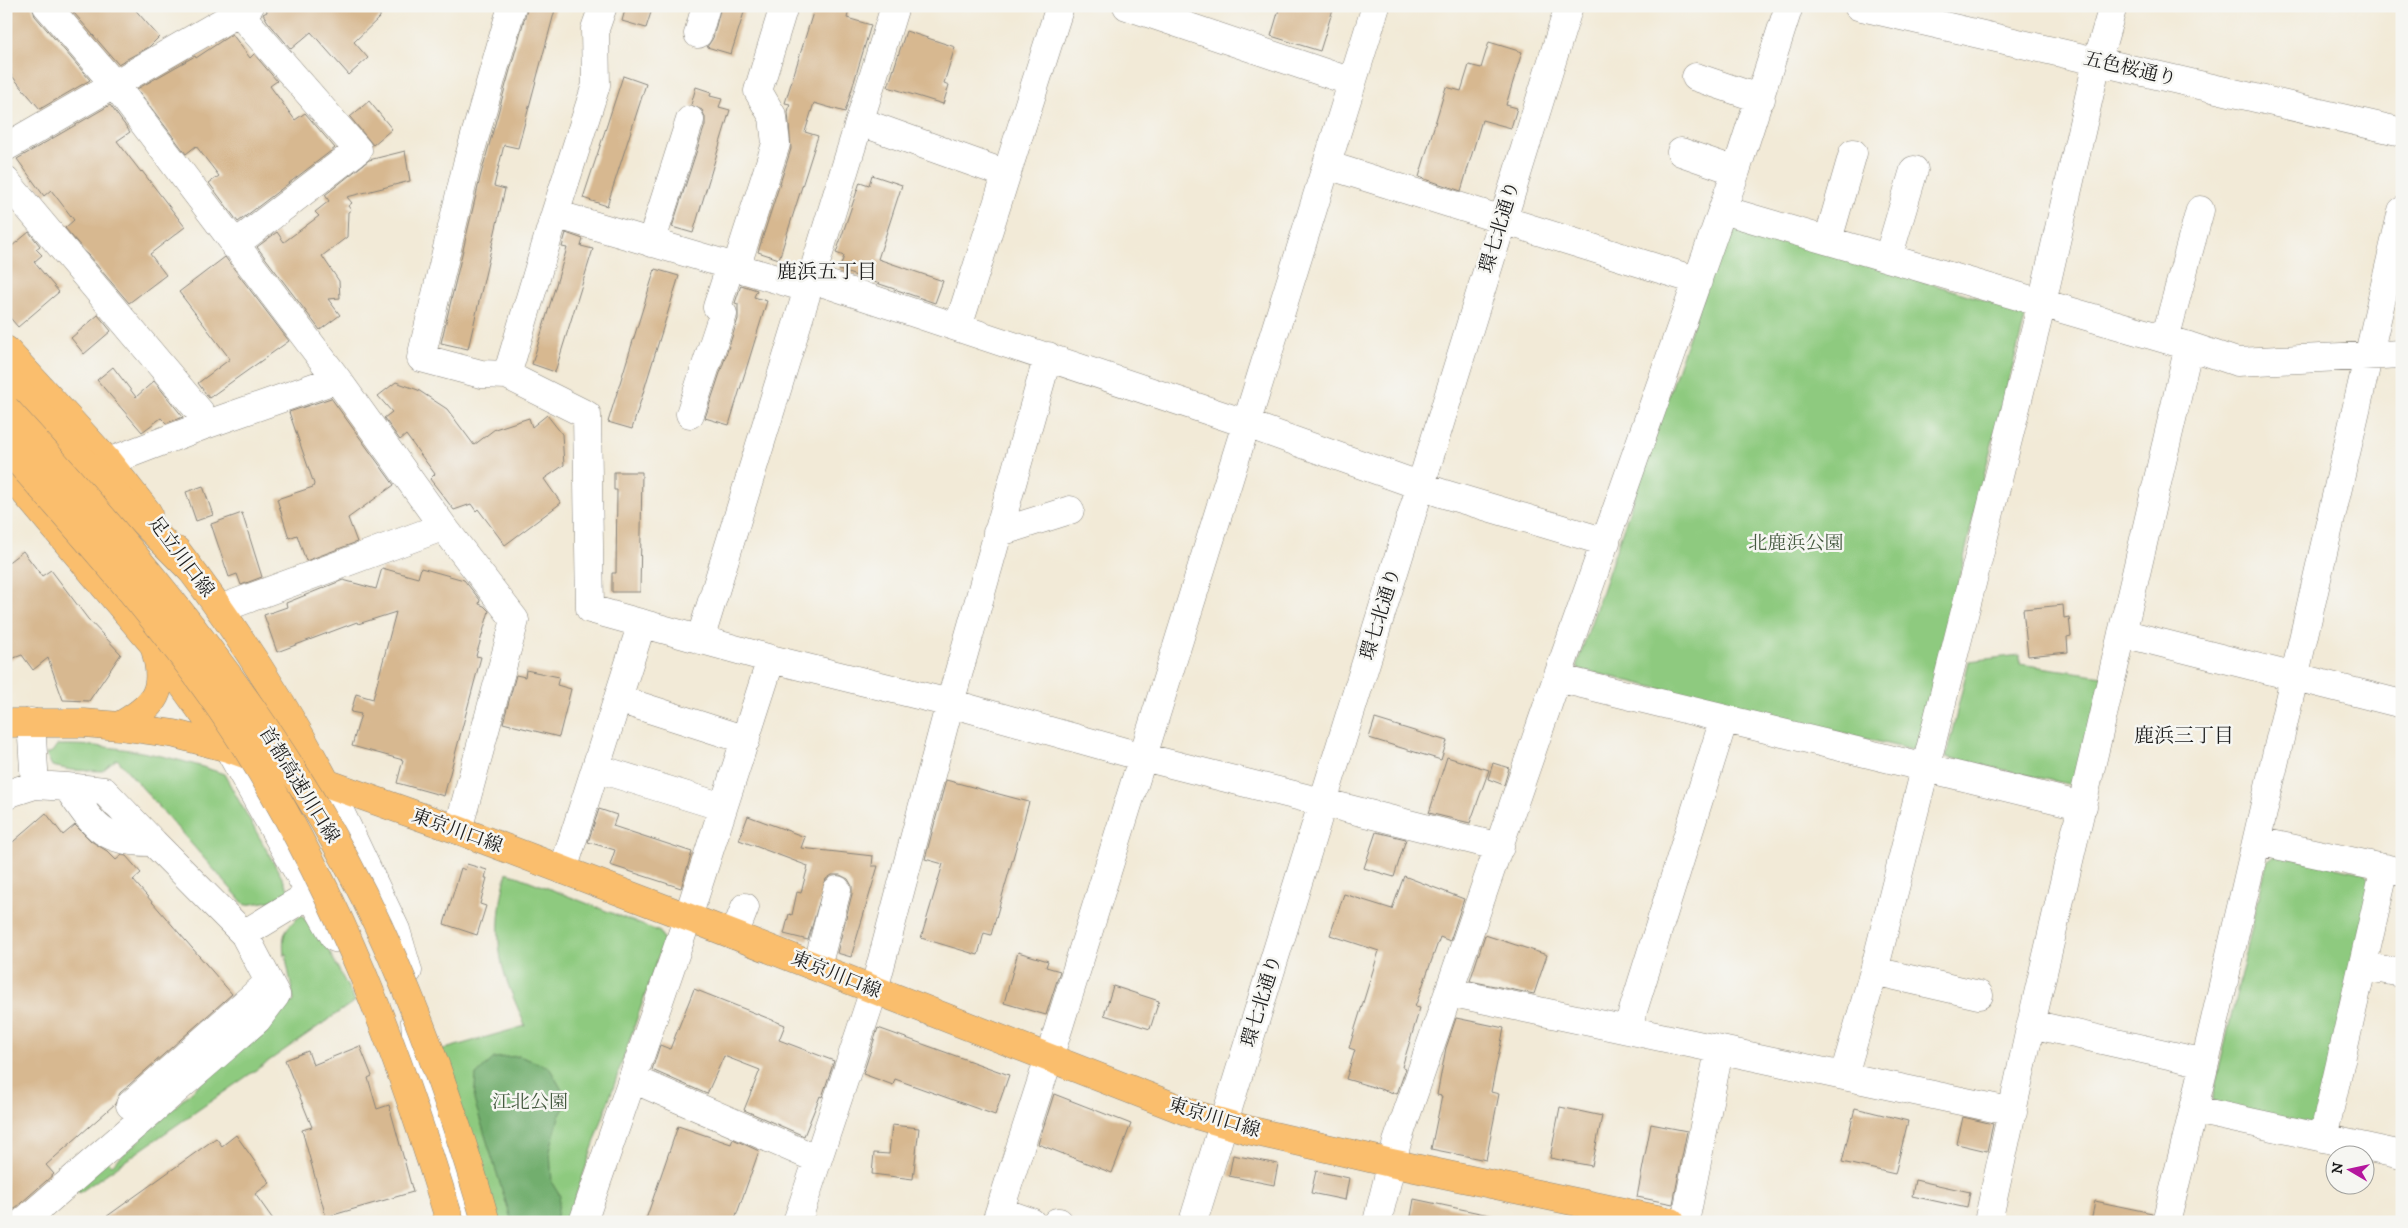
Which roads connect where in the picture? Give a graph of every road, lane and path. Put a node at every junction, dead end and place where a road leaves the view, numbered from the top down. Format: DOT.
graph roads {
  1 [pos="47,6"];
  2 [pos="512,6"];
  3 [pos="603,6"];
  4 [pos="706,6"];
  5 [pos="784,6"];
  6 [pos="895,6"];
  7 [pos="1060,6"];
  8 [pos="1127,6"];
  9 [pos="1376,6"];
  10 [pos="1569,6"];
  11 [pos="1790,6"];
  12 [pos="1858,6"];
  13 [pos="2113,6"];
  14 [pos="240,8"];
  15 [pos="698,34"];
  16 [pos="2097,62"];
  17 [pos="1696,77"];
  18 [pos="1352,82"];
  19 [pos="114,84"];
  20 [pos="1761,99"];
  21 [pos="690,120"];
  22 [pos="861,122"];
  23 [pos="2402,132"];
  24 [pos="6,147"];
  25 [pos="1680,152"];
  26 [pos="1853,153"];
  27 [pos="1327,165"];
  28 [pos="1914,170"];
  29 [pos="1736,171"];
  30 [pos="1006,174"];
  31 [pos="6,181"];
  32 [pos="1722,210"];
  33 [pos="2200,210"];
  34 [pos="2402,211"];
  35 [pos="555,214"];
  36 [pos="1502,219"];
  37 [pos="1828,240"];
  38 [pos="651,243"];
  39 [pos="234,245"];
  40 [pos="1888,258"];
  41 [pos="733,268"];
  42 [pos="1698,281"];
  43 [pos="808,283"];
  44 [pos="2042,302"];
  45 [pos="958,327"];
  46 [pos="2177,342"];
  47 [pos="6,350"];
  48 [pos="2402,354"];
  49 [pos="2370,355"];
  50 [pos="1048,356"];
  51 [pos="507,375"];
  52 [pos="6,378"];
  53 [pos="337,379"];
  54 [pos="6,409"];
  55 [pos="690,414"];
  56 [pos="1246,423"];
  57 [pos="205,425"];
  58 [pos="6,447"];
  59 [pos="108,462"];
  60 [pos="10,483"];
  61 [pos="1419,485"];
  62 [pos="1070,510"];
  63 [pos="442,525"];
  64 [pos="997,534"];
  65 [pos="1606,542"];
  66 [pos="191,570"];
  67 [pos="220,609"];
  68 [pos="642,623"];
  69 [pos="2122,633"];
  70 [pos="700,640"];
  71 [pos="154,645"];
  72 [pos="771,659"];
  73 [pos="2294,677"];
  74 [pos="1557,678"];
  75 [pos="618,698"];
  76 [pos="950,703"];
  77 [pos="2402,704"];
  78 [pos="1724,719"];
  79 [pos="19,723"];
  80 [pos="119,726"];
  81 [pos="746,740"];
  82 [pos="228,748"];
  83 [pos="1143,757"];
  84 [pos="596,768"];
  85 [pos="1924,768"];
  86 [pos="327,784"];
  87 [pos="35,785"];
  88 [pos="6,796"];
  89 [pos="1324,802"];
  90 [pos="2083,806"];
  91 [pos="723,807"];
  92 [pos="458,830"];
  93 [pos="2257,841"];
  94 [pos="1500,847"];
  95 [pos="563,870"];
  96 [pos="2394,870"];
  97 [pos="837,890"];
  98 [pos="310,894"];
  99 [pos="745,907"];
  100 [pos="688,917"];
  101 [pos="244,934"];
  102 [pos="734,935"];
  103 [pos="2363,966"];
  104 [pos="817,967"];
  105 [pos="1874,972"];
  106 [pos="2402,972"];
  107 [pos="269,982"];
  108 [pos="874,990"];
  109 [pos="1449,992"];
  110 [pos="1979,995"];
  111 [pos="2031,1024"];
  112 [pos="1627,1030"];
  113 [pos="1719,1050"];
  114 [pos="1048,1059"];
  115 [pos="2206,1064"];
  116 [pos="420,1073"];
  117 [pos="1844,1075"];
  118 [pos="633,1079"];
  119 [pos="2195,1110"];
  120 [pos="2013,1112"];
  121 [pos="1224,1124"];
  122 [pos="2323,1138"];
  123 [pos="2402,1155"];
  124 [pos="817,1159"];
  125 [pos="1391,1163"];
  126 [pos="56,1171"];
  127 [pos="998,1217"];
  128 [pos="23,1222"];
  129 [pos="450,1222"];
  130 [pos="467,1222"];
  131 [pos="486,1222"];
  132 [pos="582,1222"];
  133 [pos="797,1222"];
  134 [pos="1031,1222"];
  135 [pos="1193,1222"];
  136 [pos="1377,1222"];
  137 [pos="1671,1222"];
  138 [pos="1685,1222"];
  139 [pos="1988,1222"];
  140 [pos="2166,1222"];
  1 -- 19 [label="street"];
  2 -- 51 [label="street"];
  3 -- 35 [label="street"];
  4 -- 15 [label="street"];
  5 -- 41 [label="street"];
  6 -- 22 [label="street"];
  7 -- 30 [label="street"];
  8 -- 18 [label="street"];
  9 -- 18 [label="street"];
  10 -- 36 [label="street, 環七北通り"];
  11 -- 20 [label="street"];
  12 -- 16 [label="street, 五色桜通り"];
  13 -- 16 [label="street"];
  14 -- 19 [label="street"];
  14 -- 39 [label="street"];
  16 -- 23 [label="street, 五色桜通り"];
  16 -- 44 [label="street"];
  17 -- 20 [label="street"];
  18 -- 27 [label="street"];
  19 -- 24 [label="street"];
  19 -- 39 [label="street"];
  20 -- 29 [label="street"];
  21 -- 38 [label="street"];
  22 -- 30 [label="street"];
  22 -- 43 [label="street"];
  25 -- 29 [label="street"];
  26 -- 37 [label="street"];
  27 -- 36 [label="street"];
  27 -- 56 [label="street"];
  28 -- 40 [label="street"];
  29 -- 32 [label="street"];
  30 -- 45 [label="street"];
  31 -- 57 [label="street"];
  32 -- 37 [label="street"];
  32 -- 42 [label="street"];
  33 -- 46 [label="street"];
  34 -- 49 [label="street"];
  35 -- 38 [label="street"];
  35 -- 51 [label="street"];
  36 -- 42 [label="street"];
  36 -- 61 [label="street, 環七北通り"];
  37 -- 40 [label="street"];
  38 -- 41 [label="street"];
  39 -- 53 [label="street"];
  40 -- 44 [label="street"];
  41 -- 43 [label="street"];
  41 -- 55 [label="street"];
  42 -- 65 [label="street"];
  43 -- 45 [label="street"];
  43 -- 70 [label="street"];
  44 -- 46 [label="street"];
  44 -- 85 [label="street"];
  45 -- 50 [label="street"];
  46 -- 49 [label="street"];
  46 -- 69 [label="street"];
  47 -- 59 [label="main road, 足立川口線"];
  48 -- 49 [label="street"];
  49 -- 73 [label="street"];
  50 -- 56 [label="street"];
  50 -- 64 [label="street"];
  51 -- 68 [label="street"];
  52 -- 66 [label="main road"];
  53 -- 57 [label="street"];
  53 -- 63 [label="street"];
  54 -- 131 [label="main road, 首都高速川口線, bridge"];
  56 -- 61 [label="street"];
  56 -- 83 [label="street"];
  57 -- 59 [label="street"];
  58 -- 129 [label="main road, 首都高速川口線, bridge"];
  59 -- 66 [label="main road, 足立川口線"];
  60 -- 71 [label="main road"];
  61 -- 65 [label="street"];
  61 -- 89 [label="street, 環七北通り"];
  62 -- 64 [label="street"];
  63 -- 67 [label="street"];
  63 -- 92 [label="street"];
  64 -- 76 [label="street"];
  65 -- 74 [label="street"];
  66 -- 67 [label="main road, 足立川口線"];
  67 -- 86 [label="main road, 足立川口線"];
  68 -- 70 [label="street"];
  68 -- 75 [label="street"];
  69 -- 73 [label="street"];
  69 -- 90 [label="street"];
  70 -- 72 [label="street"];
  71 -- 80 [label="main road"];
  71 -- 82 [label="main road"];
  72 -- 76 [label="street"];
  72 -- 81 [label="street"];
  73 -- 77 [label="street"];
  73 -- 93 [label="street"];
  74 -- 78 [label="street"];
  74 -- 94 [label="street"];
  75 -- 81 [label="street"];
  75 -- 84 [label="street"];
  76 -- 83 [label="street"];
  76 -- 108 [label="street"];
  78 -- 85 [label="street"];
  78 -- 112 [label="street"];
  79 -- 80 [label="main road, 東京川口線"];
  79 -- 87 [label="street"];
  80 -- 82 [label="main road, 東京川口線"];
  81 -- 91 [label="street"];
  82 -- 86 [label="main road, 東京川口線"];
  82 -- 98 [label="street"];
  83 -- 89 [label="street"];
  83 -- 114 [label="street"];
  84 -- 91 [label="street"];
  84 -- 95 [label="street"];
  85 -- 90 [label="street"];
  85 -- 105 [label="street"];
  86 -- 92 [label="main road, 東京川口線"];
  86 -- 116 [label="street"];
  87 -- 88 [label="street"];
  87 -- 101 [label="street"];
  89 -- 94 [label="street"];
  89 -- 121 [label="street, 環七北通り"];
  90 -- 111 [label="street"];
  91 -- 100 [label="street"];
  92 -- 95 [label="main road, 東京川口線"];
  93 -- 96 [label="street"];
  93 -- 115 [label="street"];
  94 -- 109 [label="street"];
  95 -- 100 [label="main road, 東京川口線"];
  96 -- 103 [label="street"];
  97 -- 104 [label="street"];
  98 -- 101 [label="street"];
  98 -- 116 [label="street"];
  99 -- 102 [label="street"];
  100 -- 102 [label="main road, 東京川口線"];
  100 -- 118 [label="street"];
  101 -- 107 [label="street"];
  102 -- 104 [label="main road, 東京川口線"];
  103 -- 106 [label="street"];
  103 -- 122 [label="street"];
  104 -- 108 [label="main road, 東京川口線"];
  105 -- 110 [label="street"];
  105 -- 117 [label="street"];
  107 -- 126 [label="street"];
  107 -- 128 [label="street"];
  108 -- 114 [label="main road, 東京川口線"];
  108 -- 124 [label="street"];
  109 -- 112 [label="street"];
  109 -- 125 [label="street"];
  111 -- 115 [label="street"];
  111 -- 120 [label="street"];
  112 -- 113 [label="street"];
  113 -- 117 [label="street"];
  113 -- 138 [label="street"];
  114 -- 121 [label="main road, 東京川口線"];
  114 -- 127 [label="street"];
  115 -- 119 [label="street"];
  116 -- 130 [label="street"];
  117 -- 120 [label="street"];
  118 -- 124 [label="street"];
  118 -- 132 [label="street"];
  119 -- 122 [label="street"];
  119 -- 140 [label="street"];
  120 -- 139 [label="street"];
  121 -- 125 [label="main road, 東京川口線"];
  121 -- 135 [label="street, 環七北通り"];
  122 -- 123 [label="street"];
  124 -- 133 [label="street"];
  125 -- 136 [label="street"];
  125 -- 137 [label="main road, 東京川口線"];
  127 -- 134 [label="street"];
}
